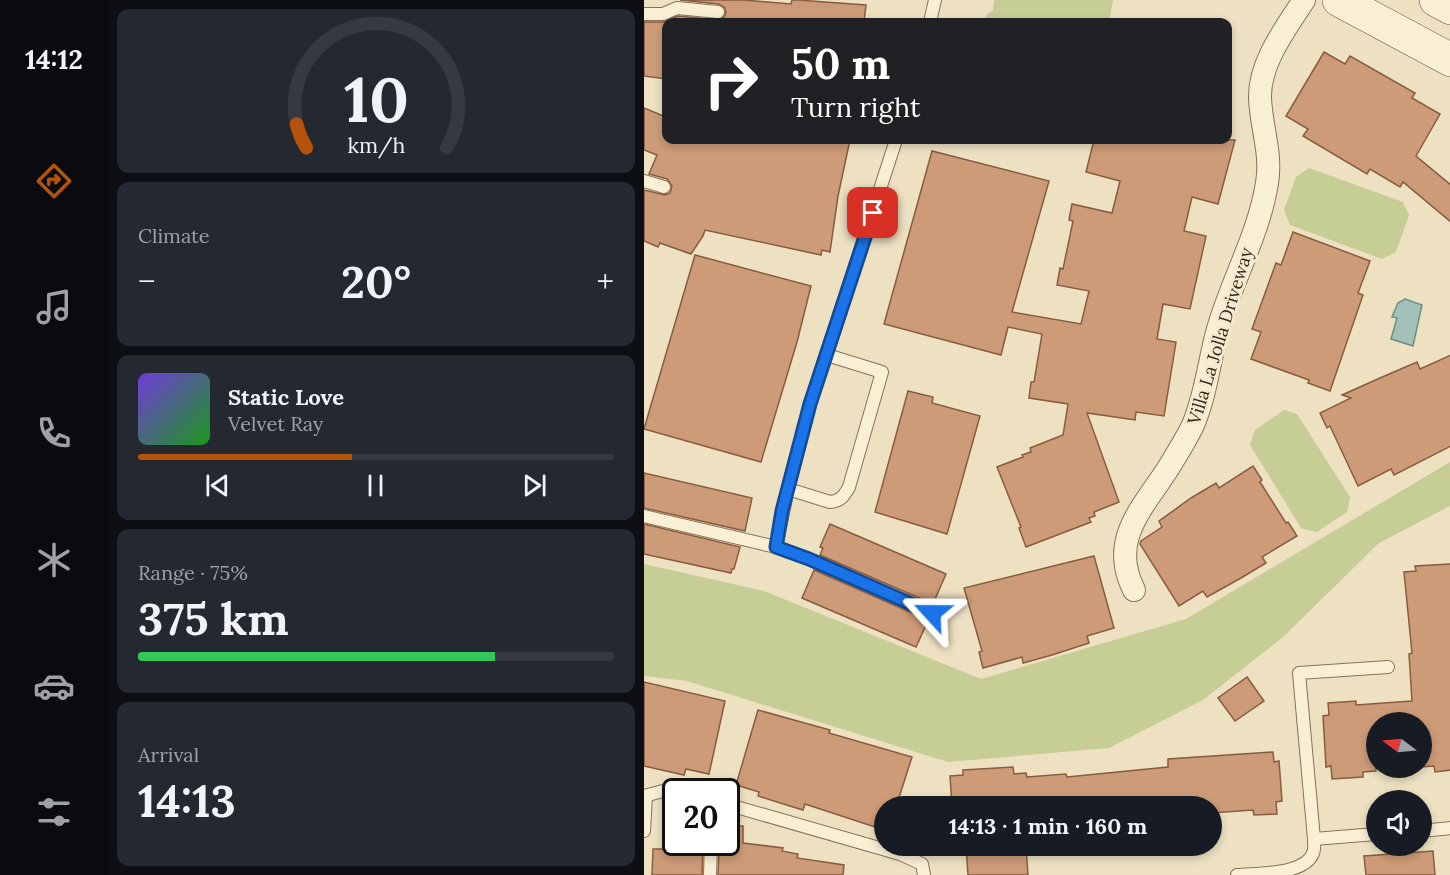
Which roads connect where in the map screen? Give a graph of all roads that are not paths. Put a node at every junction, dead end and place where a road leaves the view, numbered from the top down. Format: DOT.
graph roads {
  1 [pos="935,0"];
  2 [pos="1304,0"];
  3 [pos="1339,0"];
  4 [pos="1436,0"];
  5 [pos="1451,8"];
  6 [pos="718,12"];
  7 [pos="644,14"];
  8 [pos="931,18"];
  9 [pos="1451,60"];
  10 [pos="895,144"];
  11 [pos="644,181"];
  12 [pos="664,187"];
  13 [pos="827,355"];
  14 [pos="788,489"];
  15 [pos="644,516"];
  16 [pos="776,547"];
  17 [pos="1134,590"];
  18 [pos="932,613"];
  19 [pos="1388,667"];
  20 [pos="662,791"];
  21 [pos="645,796"];
  22 [pos="740,808"];
  23 [pos="1451,828"];
  24 [pos="1432,830"];
  25 [pos="644,831"];
  26 [pos="1366,835"];
  27 [pos="1314,839"];
  28 [pos="711,856"];
  29 [pos="710,875"];
  30 [pos="924,875"];
  31 [pos="1237,875"];
  1 -- 8 [label="lane"];
  2 -- 17 [label="street, Villa La Jolla Driveway"];
  3 -- 9 [label="main road"];
  4 -- 5 [label="main road"];
  6 -- 7 [label="lane"];
  10 -- 13 [label="lane"];
  11 -- 12 [label="lane"];
  13 -- 14 [label="lane"];
  13 -- 14 [label="lane"];
  14 -- 16 [label="lane"];
  15 -- 16 [label="lane"];
  16 -- 18 [label="lane"];
  19 -- 27 [label="lane"];
  20 -- 21 [label="lane"];
  21 -- 25 [label="lane"];
  22 -- 30 [label="lane"];
  23 -- 24 [label="lane"];
  26 -- 27 [label="lane"];
  27 -- 31 [label="lane"];
  28 -- 29 [label="lane"];
}
